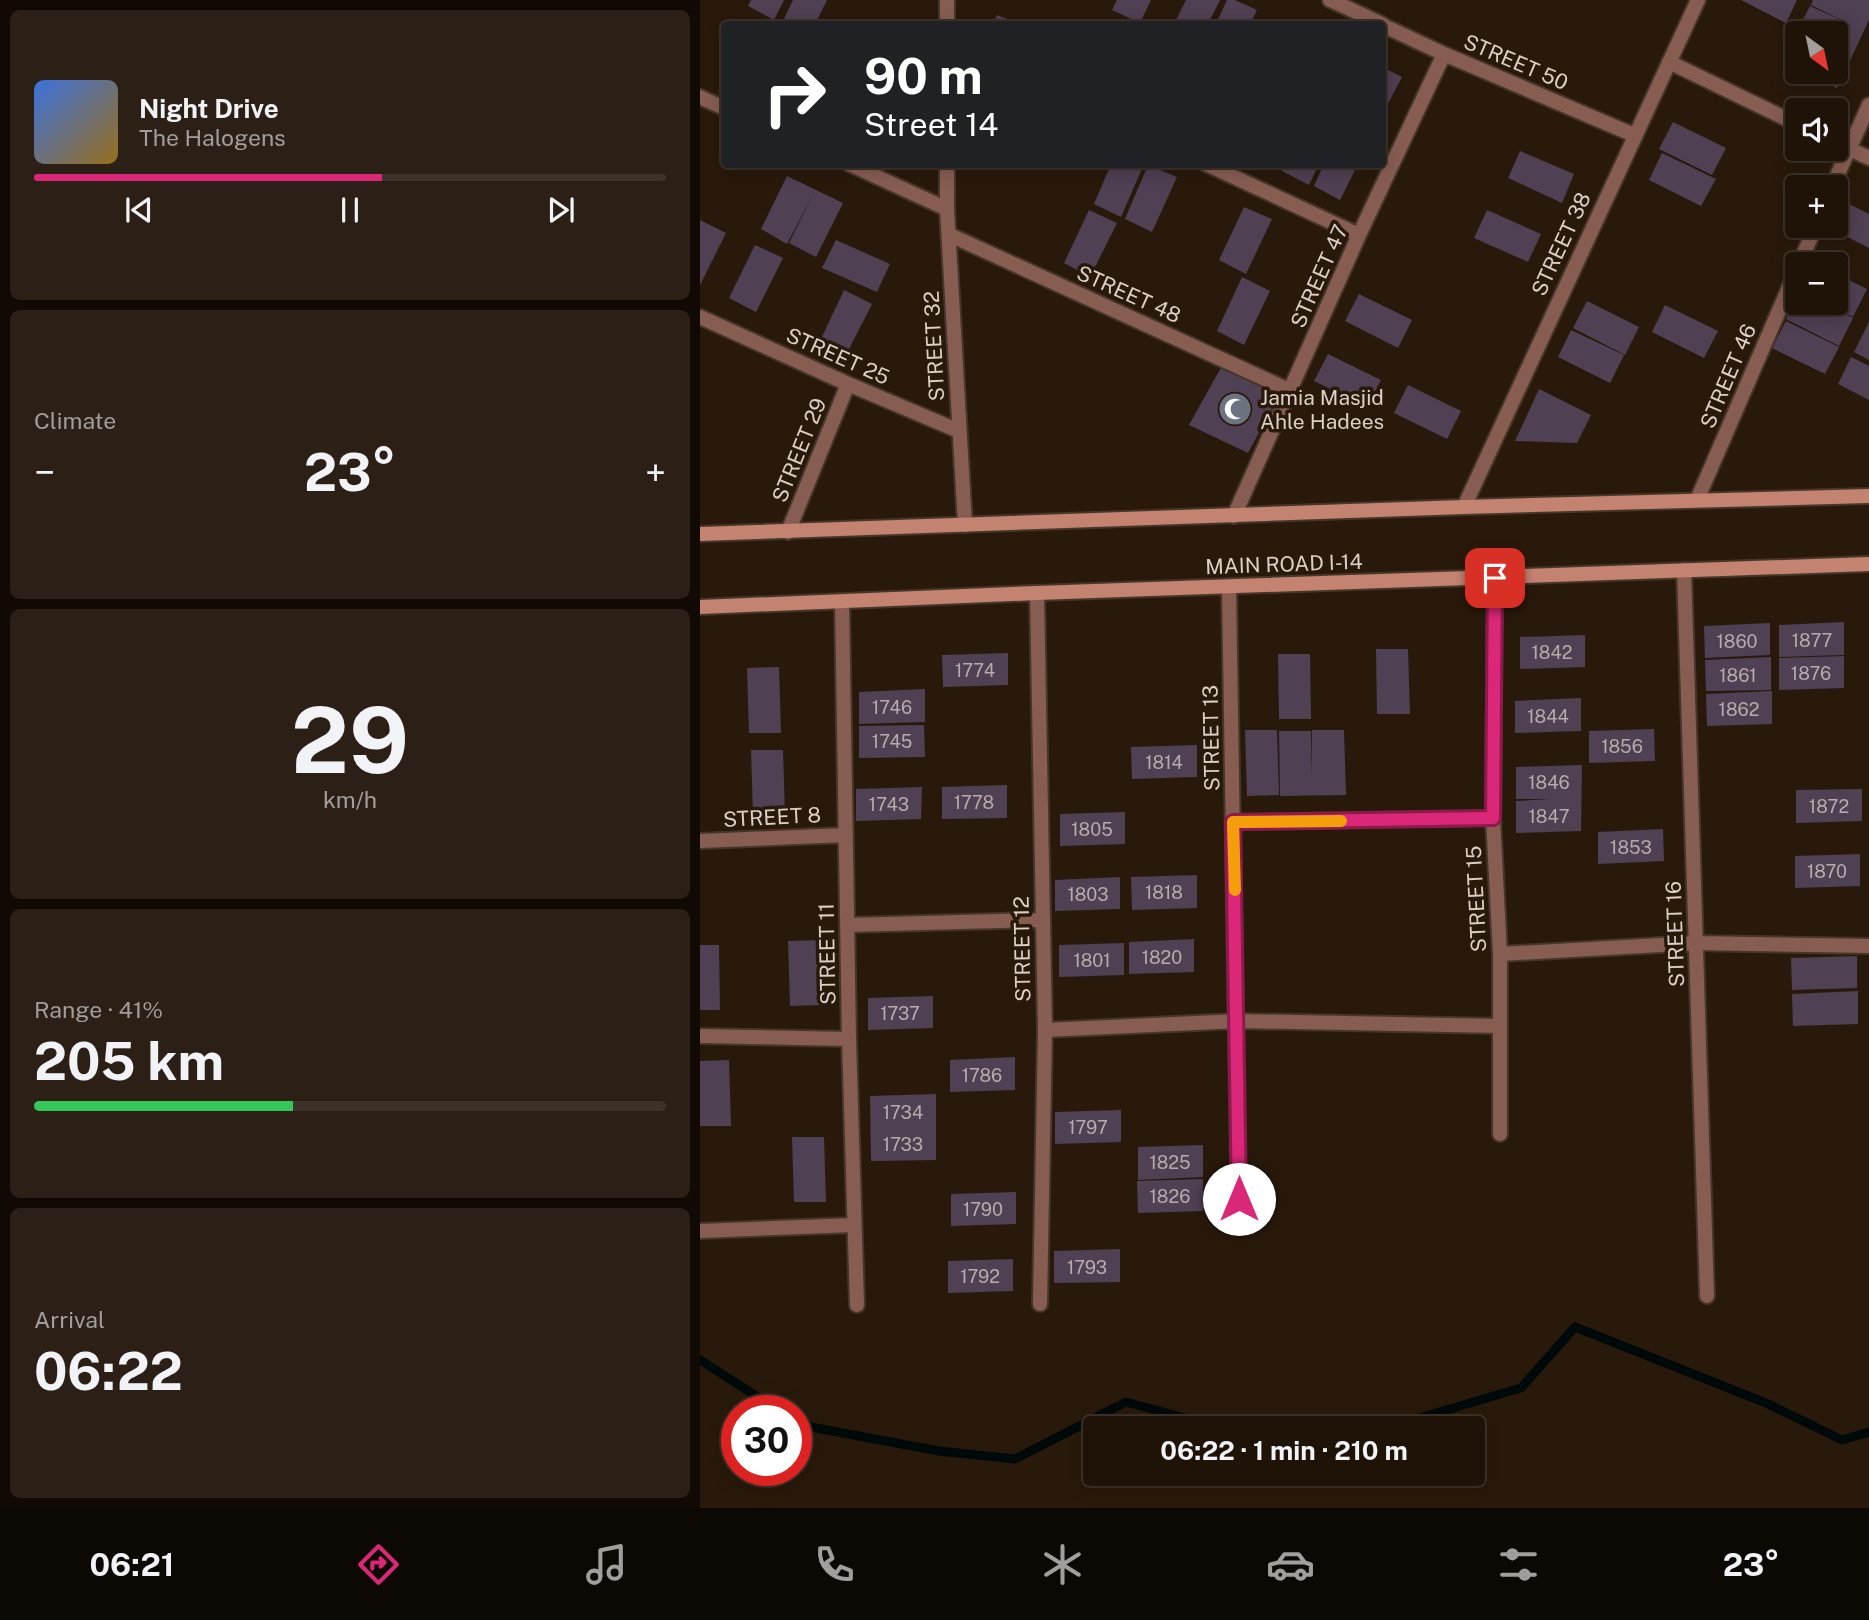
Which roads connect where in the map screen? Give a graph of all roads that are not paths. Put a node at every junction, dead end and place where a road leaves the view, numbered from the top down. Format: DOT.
graph roads {
  1 [pos="947,0"];
  2 [pos="1330,0"];
  3 [pos="1698,0"];
  4 [pos="947,21"];
  5 [pos="1374,21"];
  6 [pos="1386,27"];
  7 [pos="1444,54"];
  8 [pos="1669,62"];
  9 [pos="700,97"];
  10 [pos="1869,105"];
  11 [pos="721,107"];
  12 [pos="1785,118"];
  13 [pos="1634,135"];
  14 [pos="1848,137"];
  15 [pos="1848,149"];
  16 [pos="1869,158"];
  17 [pos="858,168"];
  18 [pos="947,168"];
  19 [pos="1215,168"];
  20 [pos="947,209"];
  21 [pos="950,235"];
  22 [pos="1359,235"];
  23 [pos="1785,297"];
  24 [pos="700,317"];
  25 [pos="848,384"];
  26 [pos="1291,391"];
  27 [pos="959,431"];
  28 [pos="1869,496"];
  29 [pos="1697,500"];
  30 [pos="1464,507"];
  31 [pos="1234,516"];
  32 [pos="965,525"];
  33 [pos="788,532"];
  34 [pos="700,534"];
  35 [pos="1869,564"];
  36 [pos="1684,570"];
  37 [pos="1495,578"];
  38 [pos="1229,587"];
  39 [pos="1037,593"];
  40 [pos="842,602"];
  41 [pos="700,607"];
  42 [pos="1493,818"];
  43 [pos="1233,822"];
  44 [pos="846,835"];
  45 [pos="700,841"];
  46 [pos="1041,920"];
  47 [pos="847,925"];
  48 [pos="1696,943"];
  49 [pos="1869,946"];
  50 [pos="1500,954"];
  51 [pos="1238,1021"];
  52 [pos="1500,1026"];
  53 [pos="1045,1030"];
  54 [pos="700,1036"];
  55 [pos="849,1039"];
  56 [pos="1500,1134"];
  57 [pos="854,1224"];
  58 [pos="1239,1224"];
  59 [pos="700,1231"];
  60 [pos="1707,1296"];
  61 [pos="1040,1304"];
  62 [pos="857,1305"];
  1 -- 4 [label="street"];
  2 -- 5 [label="street, STREET 50"];
  3 -- 8 [label="street, STREET 38"];
  6 -- 7 [label="street, STREET 50"];
  7 -- 13 [label="street, STREET 50"];
  7 -- 22 [label="street, STREET 47"];
  8 -- 12 [label="street"];
  8 -- 13 [label="street, STREET 38"];
  9 -- 11 [label="street"];
  10 -- 14 [label="street"];
  13 -- 30 [label="street, STREET 38"];
  15 -- 16 [label="street"];
  17 -- 20 [label="street"];
  18 -- 20 [label="street, STREET 32"];
  19 -- 22 [label="street"];
  20 -- 21 [label="street, STREET 32"];
  21 -- 26 [label="street, STREET 48"];
  21 -- 27 [label="street, STREET 32"];
  22 -- 26 [label="street, STREET 47"];
  23 -- 29 [label="street, STREET 46"];
  24 -- 25 [label="street, STREET 25"];
  25 -- 27 [label="street, STREET 25"];
  25 -- 33 [label="street, STREET 29"];
  26 -- 31 [label="street, STREET 47"];
  27 -- 32 [label="street, STREET 32"];
  28 -- 29 [label="main road"];
  29 -- 30 [label="main road"];
  30 -- 31 [label="main road"];
  31 -- 32 [label="main road"];
  32 -- 33 [label="main road"];
  33 -- 34 [label="main road"];
  35 -- 36 [label="main road, MAIN ROAD I-14"];
  36 -- 37 [label="main road, MAIN ROAD I-14"];
  36 -- 48 [label="street, STREET 16"];
  37 -- 38 [label="main road, MAIN ROAD I-14"];
  37 -- 42 [label="street, STREET 15"];
  38 -- 39 [label="main road, MAIN ROAD I-14"];
  38 -- 43 [label="street, STREET 13"];
  39 -- 40 [label="main road, MAIN ROAD I-14"];
  39 -- 46 [label="street, STREET 12"];
  40 -- 41 [label="main road, MAIN ROAD I-14"];
  40 -- 44 [label="street, STREET 11"];
  42 -- 43 [label="street"];
  42 -- 50 [label="street, STREET 15"];
  43 -- 51 [label="street, STREET 13"];
  44 -- 45 [label="street, STREET 8"];
  44 -- 47 [label="street, STREET 11"];
  46 -- 47 [label="street"];
  46 -- 53 [label="street, STREET 12"];
  47 -- 55 [label="street, STREET 11"];
  48 -- 49 [label="street"];
  48 -- 50 [label="street"];
  48 -- 60 [label="street, STREET 16"];
  50 -- 52 [label="street, STREET 15"];
  51 -- 52 [label="street"];
  51 -- 53 [label="street"];
  51 -- 58 [label="street, STREET 13"];
  52 -- 56 [label="street, STREET 15"];
  53 -- 61 [label="street, STREET 12"];
  54 -- 55 [label="street"];
  55 -- 57 [label="street, STREET 11"];
  57 -- 59 [label="street"];
  57 -- 62 [label="street, STREET 11"];
}
